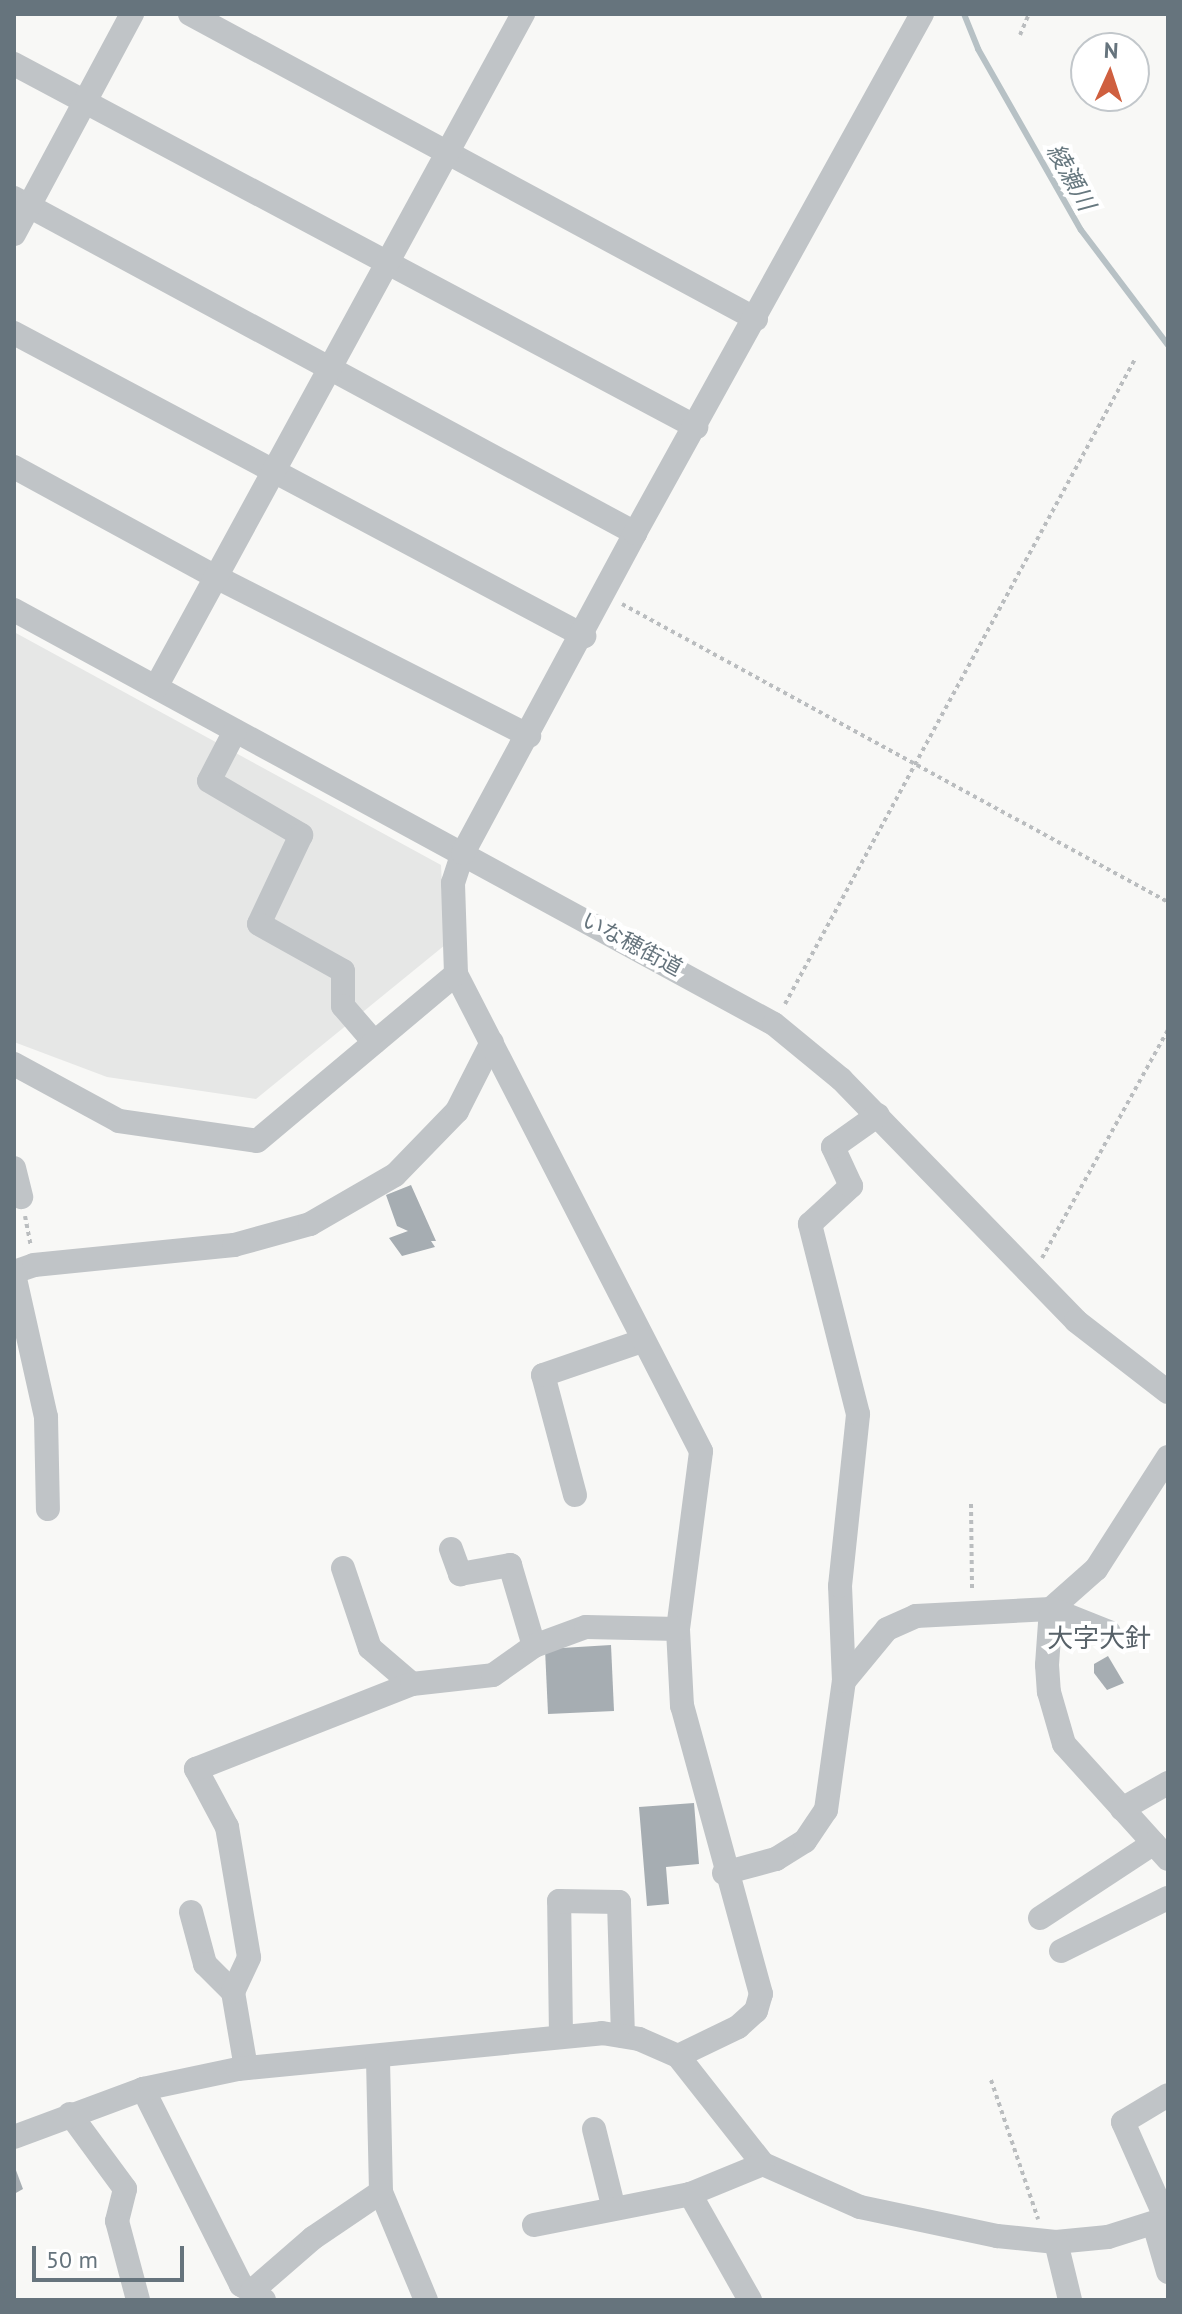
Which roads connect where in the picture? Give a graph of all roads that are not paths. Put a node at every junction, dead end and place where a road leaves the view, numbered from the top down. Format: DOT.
graph roads {
  1 [pos="132,14"];
  2 [pos="190,14"];
  3 [pos="523,14"];
  4 [pos="922,14"];
  5 [pos="14,64"];
  6 [pos="83,102"];
  7 [pos="448,150"];
  8 [pos="21,202"];
  9 [pos="14,234"];
  10 [pos="387,262"];
  11 [pos="756,319"];
  12 [pos="14,333"];
  13 [pos="329,366"];
  14 [pos="696,427"];
  15 [pos="14,467"];
  16 [pos="274,469"];
  17 [pos="635,533"];
  18 [pos="218,578"];
  19 [pos="14,610"];
  20 [pos="584,636"];
  21 [pos="156,687"];
  22 [pos="235,731"];
  23 [pos="529,736"];
  24 [pos="463,853"];
  25 [pos="456,974"];
  26 [pos="374,1042"];
  27 [pos="492,1042"];
  28 [pos="14,1064"];
  29 [pos="878,1115"];
  30 [pos="14,1168"];
  31 [pos="21,1197"];
  32 [pos="21,1270"];
  33 [pos="642,1341"];
  34 [pos="1168,1392"];
  35 [pos="1168,1457"];
  36 [pos="575,1495"];
  37 [pos="48,1509"];
  38 [pos="451,1549"];
  39 [pos="343,1568"];
  40 [pos="1051,1609"];
  41 [pos="678,1629"];
  42 [pos="1109,1632"];
  43 [pos="534,1646"];
  44 [pos="844,1681"];
  45 [pos="412,1684"];
  46 [pos="1168,1783"];
  47 [pos="1122,1809"];
  48 [pos="1161,1851"];
  49 [pos="724,1873"];
  50 [pos="1168,1898"];
  51 [pos="191,1912"];
  52 [pos="1040,1918"];
  53 [pos="1061,1951"];
  54 [pos="233,1992"];
  55 [pos="561,2036"];
  56 [pos="623,2036"];
  57 [pos="678,2056"];
  58 [pos="378,2057"];
  59 [pos="246,2068"];
  60 [pos="143,2089"];
  61 [pos="1168,2095"];
  62 [pos="70,2114"];
  63 [pos="594,2129"];
  64 [pos="14,2137"];
  65 [pos="763,2164"];
  66 [pos="381,2192"];
  67 [pos="690,2194"];
  68 [pos="626,2206"];
  69 [pos="1163,2221"];
  70 [pos="534,2225"];
  71 [pos="1050,2242"];
  72 [pos="1168,2272"];
  73 [pos="258,2296"];
  74 [pos="746,2299"];
  75 [pos="138,2300"];
  76 [pos="426,2300"];
  77 [pos="1070,2300"];
  1 -- 6 [label="street"];
  2 -- 7 [label="street"];
  3 -- 7 [label="street"];
  4 -- 11 [label="street"];
  5 -- 6 [label="street"];
  6 -- 8 [label="street"];
  6 -- 10 [label="street"];
  7 -- 10 [label="street"];
  7 -- 11 [label="street"];
  8 -- 9 [label="street"];
  8 -- 13 [label="street"];
  10 -- 13 [label="street"];
  10 -- 14 [label="street"];
  11 -- 14 [label="street"];
  12 -- 16 [label="street"];
  13 -- 16 [label="street"];
  13 -- 17 [label="street"];
  14 -- 17 [label="street"];
  15 -- 18 [label="street"];
  16 -- 18 [label="street"];
  16 -- 20 [label="street"];
  17 -- 20 [label="street"];
  18 -- 21 [label="street"];
  18 -- 23 [label="street"];
  19 -- 21 [label="street, いな穂街道"];
  20 -- 23 [label="street"];
  21 -- 22 [label="street, いな穂街道"];
  22 -- 24 [label="street, いな穂街道"];
  22 -- 26 [label="street"];
  23 -- 24 [label="street"];
  24 -- 25 [label="street"];
  24 -- 29 [label="street, いな穂街道"];
  25 -- 26 [label="street"];
  25 -- 27 [label="street"];
  26 -- 28 [label="street"];
  27 -- 32 [label="street"];
  27 -- 33 [label="street"];
  29 -- 34 [label="street, いな穂街道"];
  29 -- 44 [label="street"];
  30 -- 31 [label="street"];
  32 -- 37 [label="street"];
  33 -- 36 [label="street"];
  33 -- 41 [label="street"];
  35 -- 40 [label="street"];
  38 -- 43 [label="street"];
  39 -- 45 [label="street"];
  40 -- 42 [label="street"];
  40 -- 44 [label="street"];
  40 -- 47 [label="street"];
  41 -- 43 [label="street"];
  41 -- 49 [label="street"];
  43 -- 45 [label="street"];
  44 -- 49 [label="street"];
  45 -- 54 [label="street"];
  46 -- 47 [label="street"];
  47 -- 48 [label="street"];
  48 -- 52 [label="street"];
  49 -- 57 [label="street"];
  50 -- 53 [label="street"];
  51 -- 54 [label="street"];
  54 -- 59 [label="street"];
  55 -- 56 [label="street"];
  55 -- 56 [label="street"];
  55 -- 58 [label="street"];
  56 -- 57 [label="street"];
  57 -- 65 [label="street"];
  58 -- 59 [label="street"];
  58 -- 66 [label="street"];
  59 -- 60 [label="street"];
  60 -- 62 [label="street"];
  60 -- 73 [label="street"];
  61 -- 69 [label="street"];
  62 -- 64 [label="street"];
  62 -- 75 [label="street"];
  63 -- 68 [label="street"];
  65 -- 67 [label="street"];
  65 -- 71 [label="street"];
  66 -- 73 [label="street"];
  66 -- 76 [label="street"];
  67 -- 68 [label="street"];
  67 -- 74 [label="street"];
  68 -- 70 [label="street"];
  69 -- 71 [label="street"];
  69 -- 72 [label="street"];
  71 -- 77 [label="street"];
}
